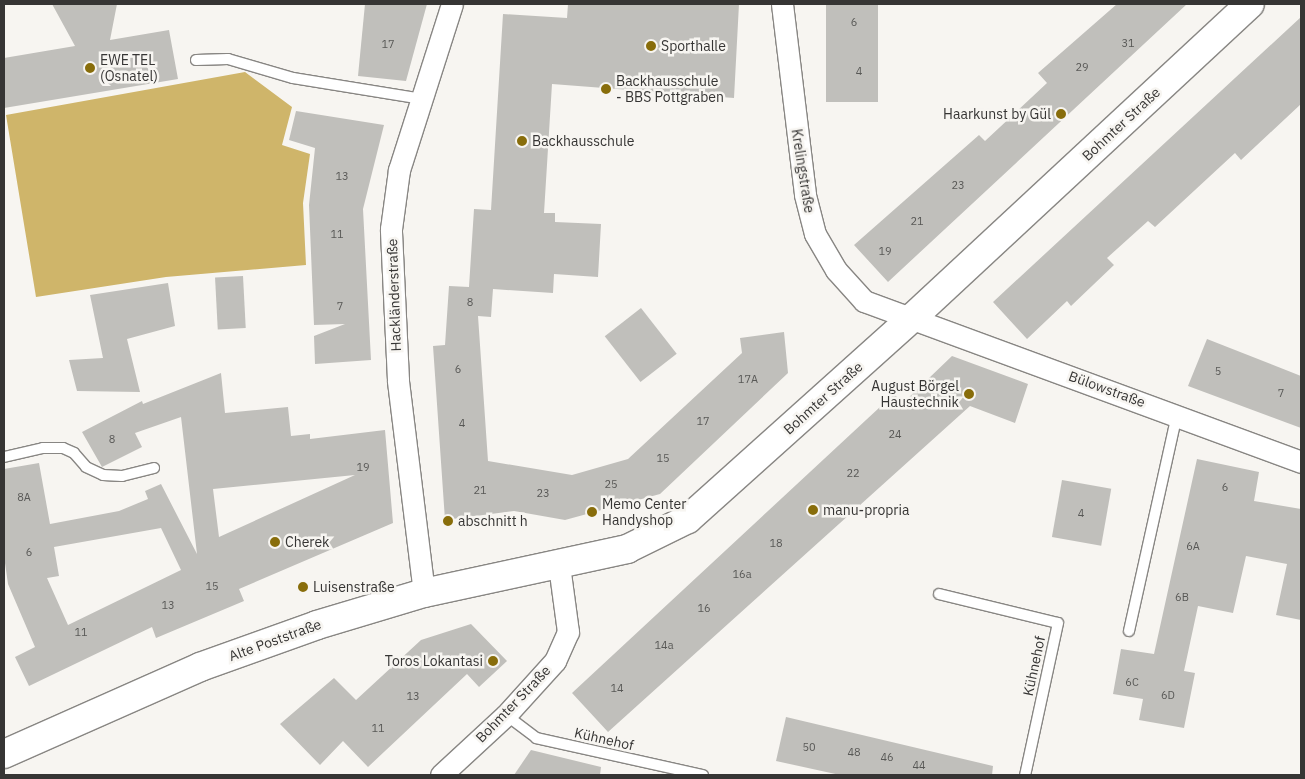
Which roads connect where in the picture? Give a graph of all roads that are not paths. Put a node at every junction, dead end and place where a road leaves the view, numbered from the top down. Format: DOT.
graph roads {
  1 [pos="452,4"];
  2 [pos="782,4"];
  3 [pos="1250,4"];
  4 [pos="196,60"];
  5 [pos="422,99"];
  6 [pos="912,318"];
  7 [pos="1178,414"];
  8 [pos="4,457"];
  9 [pos="1301,462"];
  10 [pos="154,468"];
  11 [pos="558,565"];
  12 [pos="424,593"];
  13 [pos="939,594"];
  14 [pos="1129,631"];
  15 [pos="506,715"];
  16 [pos="4,751"];
  17 [pos="441,775"];
  18 [pos="703,775"];
  19 [pos="1025,775"];
  1 -- 5 [label="street, Hackländerstraße"];
  2 -- 6 [label="street, Krelingstraße"];
  3 -- 6 [label="main road, Bohmter Straße"];
  4 -- 5 [label="lane"];
  5 -- 12 [label="street, Hackländerstraße"];
  6 -- 7 [label="street, Bülowstraße"];
  6 -- 11 [label="main road, Bohmter Straße"];
  7 -- 9 [label="street, Bülowstraße"];
  7 -- 14 [label="lane"];
  8 -- 10 [label="lane"];
  11 -- 12 [label="main road, Alte Poststraße"];
  11 -- 15 [label="street, Bohmter Straße"];
  12 -- 16 [label="main road, Alte Poststraße"];
  13 -- 19 [label="lane, Kühnehof"];
  15 -- 17 [label="street, Bohmter Straße"];
  15 -- 18 [label="lane, Kühnehof"];
}
